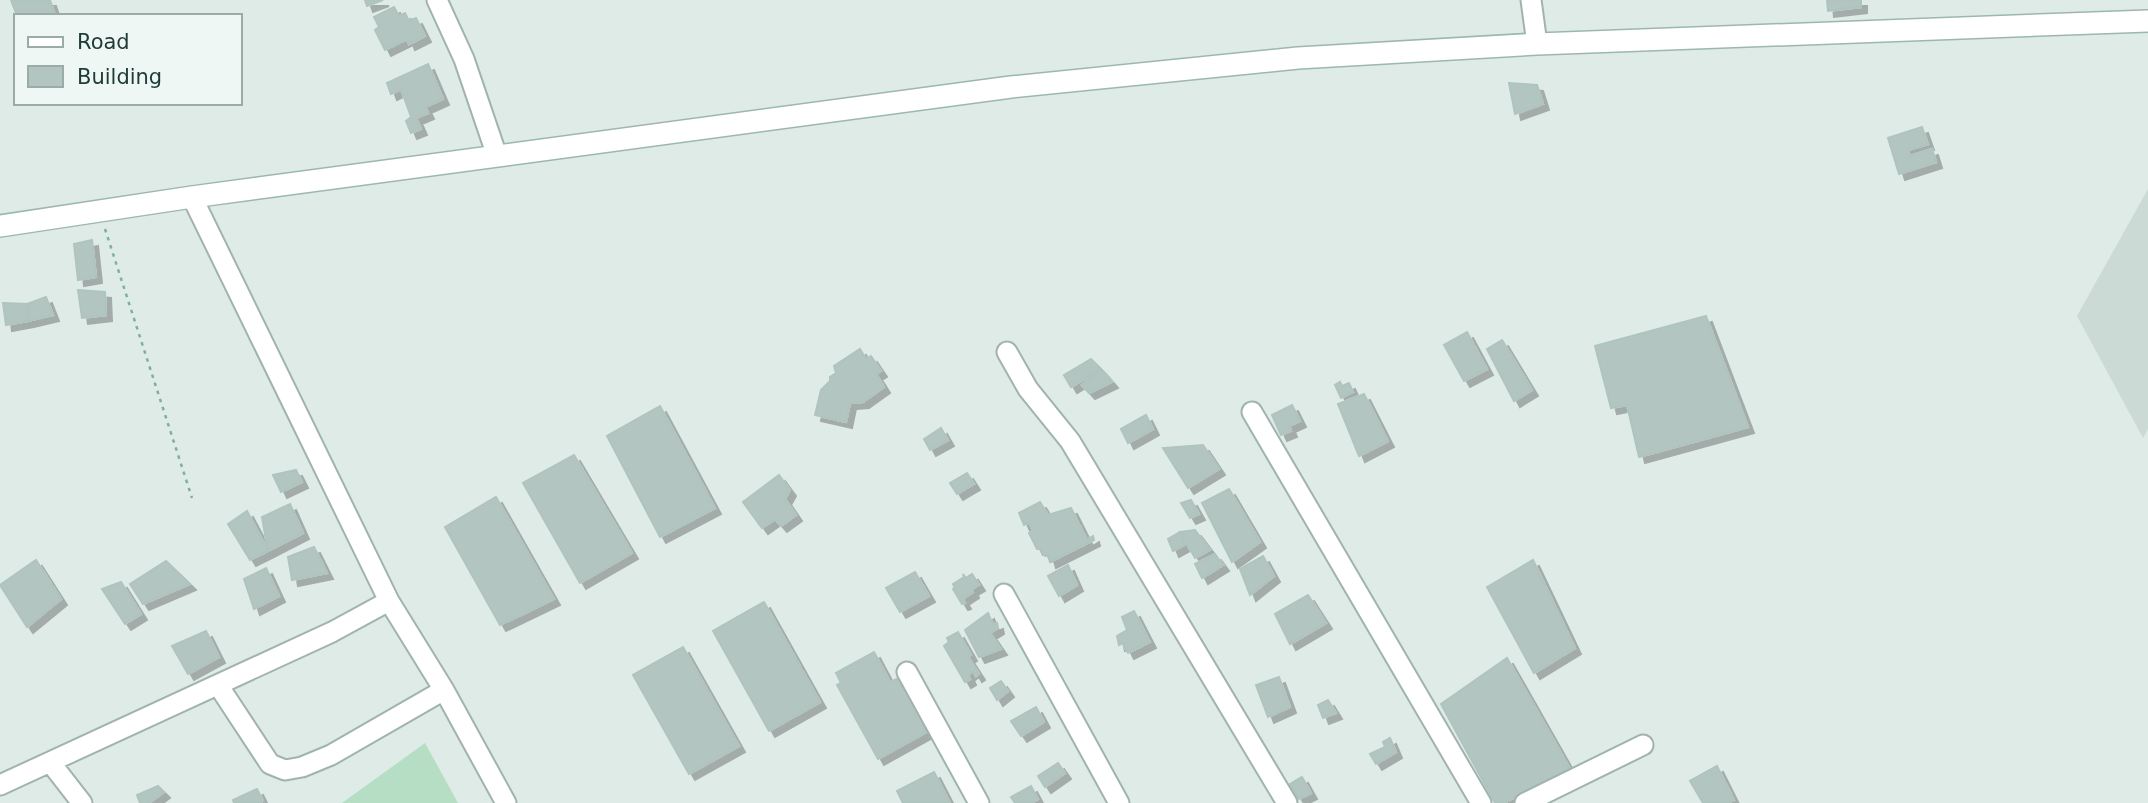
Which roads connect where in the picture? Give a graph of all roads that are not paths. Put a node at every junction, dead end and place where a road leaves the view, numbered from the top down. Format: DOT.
graph roads {
  1 [pos="438,0"];
  2 [pos="1531,0"];
  3 [pos="2148,21"];
  4 [pos="1537,44"];
  5 [pos="497,156"];
  6 [pos="192,197"];
  7 [pos="0,226"];
  8 [pos="1007,352"];
  9 [pos="1252,412"];
  10 [pos="1004,594"];
  11 [pos="389,601"];
  12 [pos="907,671"];
  13 [pos="218,685"];
  14 [pos="444,690"];
  15 [pos="1643,746"];
  16 [pos="50,762"];
  17 [pos="0,785"];
  18 [pos="82,803"];
  19 [pos="506,803"];
  20 [pos="979,803"];
  21 [pos="1119,803"];
  22 [pos="1287,803"];
  23 [pos="1481,803"];
  24 [pos="1525,803"];
  1 -- 5 [label="street"];
  2 -- 4 [label="street"];
  3 -- 4 [label="street"];
  4 -- 5 [label="street"];
  5 -- 6 [label="street"];
  6 -- 7 [label="street"];
  6 -- 11 [label="street"];
  8 -- 22 [label="street"];
  9 -- 23 [label="street"];
  10 -- 21 [label="street"];
  11 -- 13 [label="street"];
  11 -- 14 [label="street"];
  12 -- 20 [label="street"];
  13 -- 14 [label="street"];
  13 -- 16 [label="street"];
  14 -- 19 [label="street"];
  15 -- 24 [label="street"];
  16 -- 17 [label="street"];
  16 -- 18 [label="street"];
}
